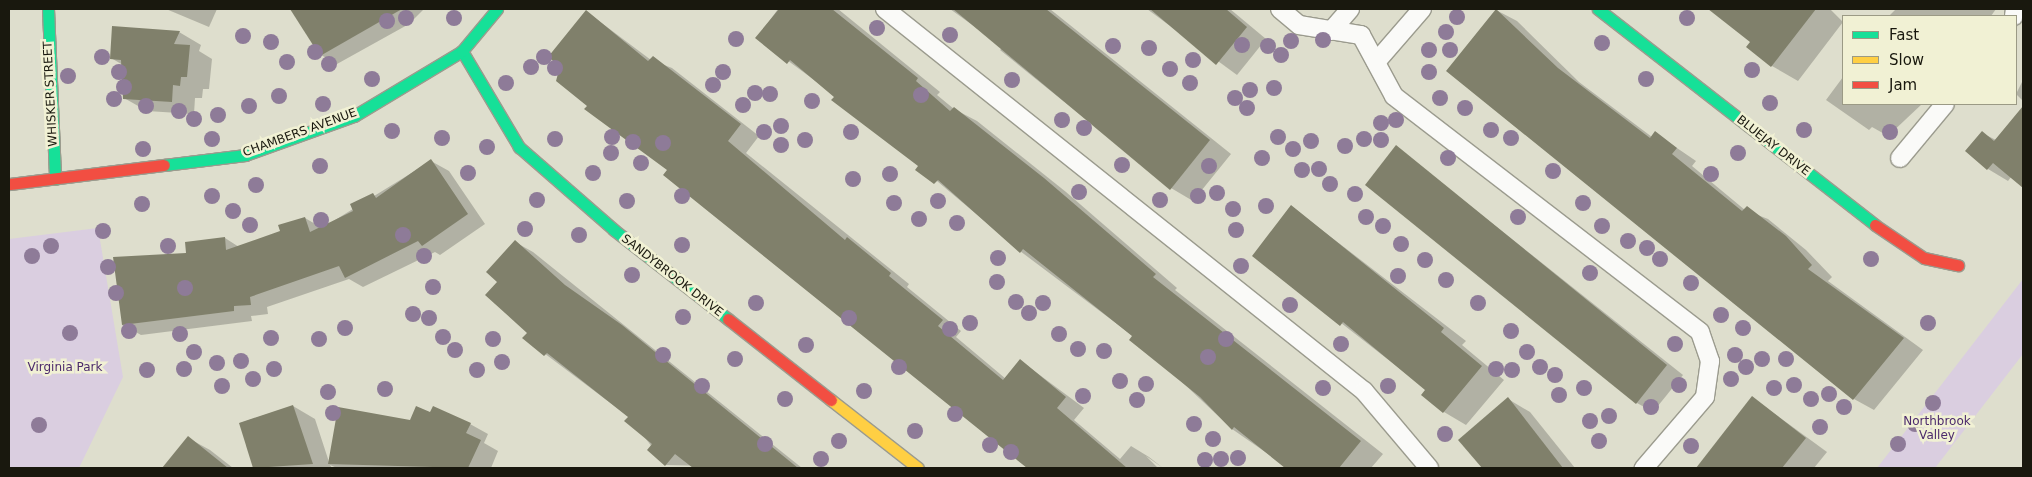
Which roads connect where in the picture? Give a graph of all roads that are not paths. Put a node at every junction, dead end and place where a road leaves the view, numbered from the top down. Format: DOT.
graph roads {
  1 [pos="48,9"];
  2 [pos="497,9"];
  3 [pos="885,9"];
  4 [pos="1280,9"];
  5 [pos="1350,9"];
  6 [pos="1422,9"];
  7 [pos="1598,9"];
  8 [pos="1331,31"];
  9 [pos="462,51"];
  10 [pos="1376,62"];
  11 [pos="1944,105"];
  12 [pos="1900,158"];
  13 [pos="55,179"];
  14 [pos="9,184"];
  15 [pos="1958,265"];
  16 [pos="918,468"];
  17 [pos="1429,468"];
  18 [pos="1644,468"];
  1 -- 13 [label="street, WHISKER STREET"];
  2 -- 9 [label="street, CHAMBERS AVENUE"];
  3 -- 17 [label="lane"];
  4 -- 8 [label="lane"];
  5 -- 8 [label="lane"];
  6 -- 10 [label="lane"];
  7 -- 15 [label="street, BLUEJAY DRIVE"];
  8 -- 10 [label="lane"];
  9 -- 13 [label="street, CHAMBERS AVENUE"];
  9 -- 16 [label="street, SANDYBROOK DRIVE"];
  10 -- 18 [label="lane"];
  11 -- 12 [label="lane"];
  13 -- 14 [label="street, CHAMBERS AVENUE"];
}
